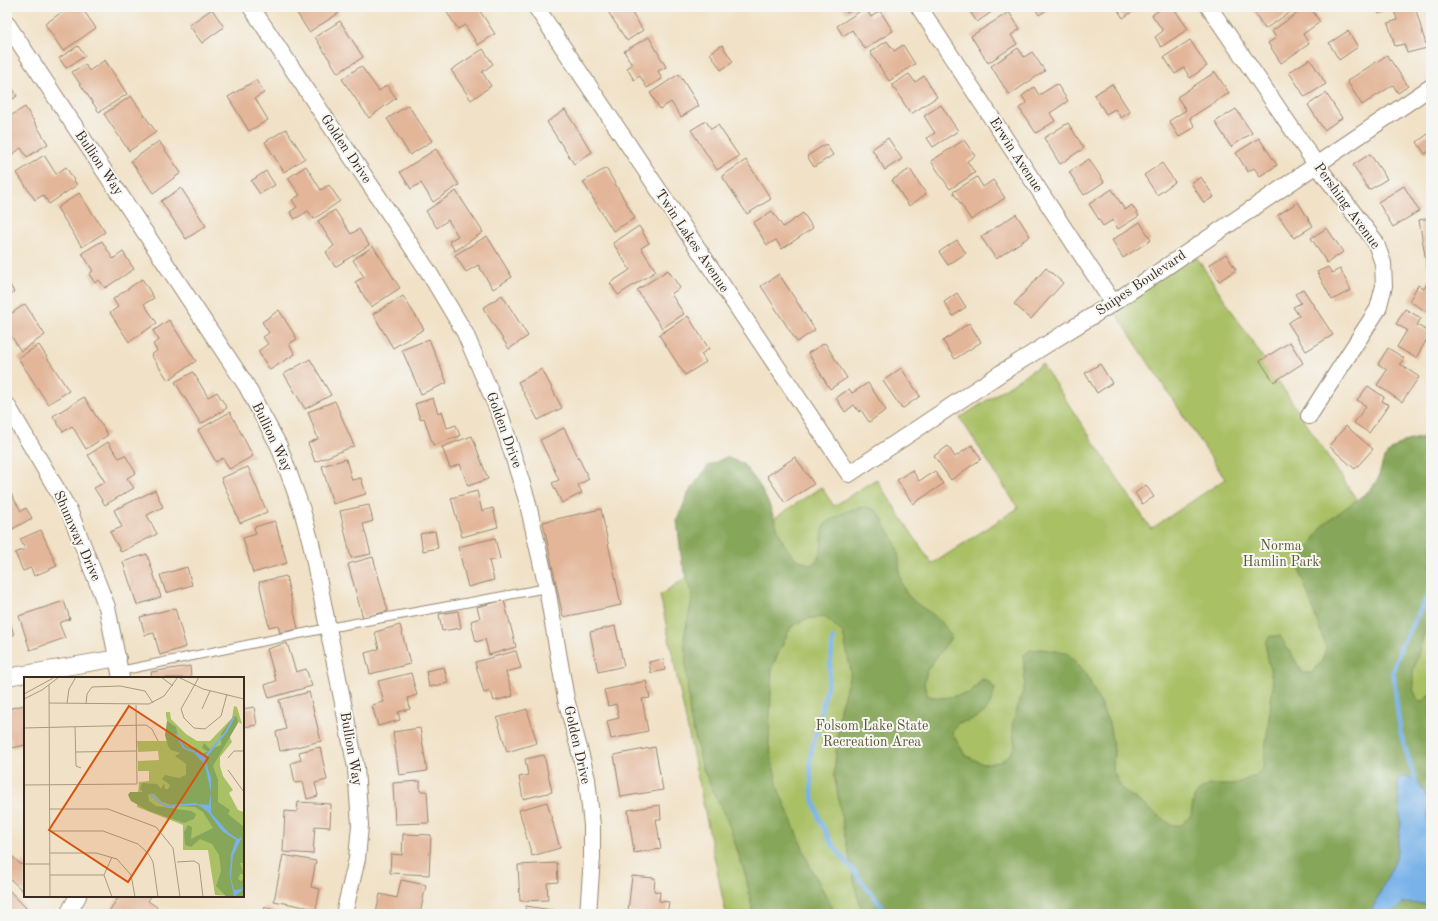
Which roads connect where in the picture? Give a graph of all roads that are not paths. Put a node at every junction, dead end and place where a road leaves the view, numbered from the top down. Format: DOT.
graph roads {
  1 [pos="251,7"];
  2 [pos="536,7"];
  3 [pos="919,7"];
  4 [pos="1209,7"];
  5 [pos="7,24"];
  6 [pos="1431,87"];
  7 [pos="1316,164"];
  8 [pos="1113,303"];
  9 [pos="7,405"];
  10 [pos="1309,416"];
  11 [pos="848,474"];
  12 [pos="547,588"];
  13 [pos="328,628"];
  14 [pos="120,669"];
  15 [pos="7,676"];
  16 [pos="77,897"];
  17 [pos="68,914"];
  18 [pos="344,914"];
  19 [pos="588,914"];
  1 -- 12 [label="street, Golden Drive"];
  2 -- 11 [label="street, Twin Lakes Avenue"];
  3 -- 8 [label="street, Erwin Avenue"];
  4 -- 7 [label="street, Pershing Avenue"];
  5 -- 13 [label="street, Bullion Way"];
  6 -- 7 [label="street, Snipes Boulevard"];
  7 -- 8 [label="street, Snipes Boulevard"];
  7 -- 10 [label="street, Pershing Avenue"];
  8 -- 11 [label="street, Snipes Boulevard"];
  9 -- 14 [label="street, Shumway Drive"];
  12 -- 13 [label="lane"];
  12 -- 19 [label="street, Golden Drive"];
  13 -- 14 [label="lane"];
  13 -- 18 [label="street, Bullion Way"];
  14 -- 15 [label="street"];
  16 -- 17 [label="street"];
}
